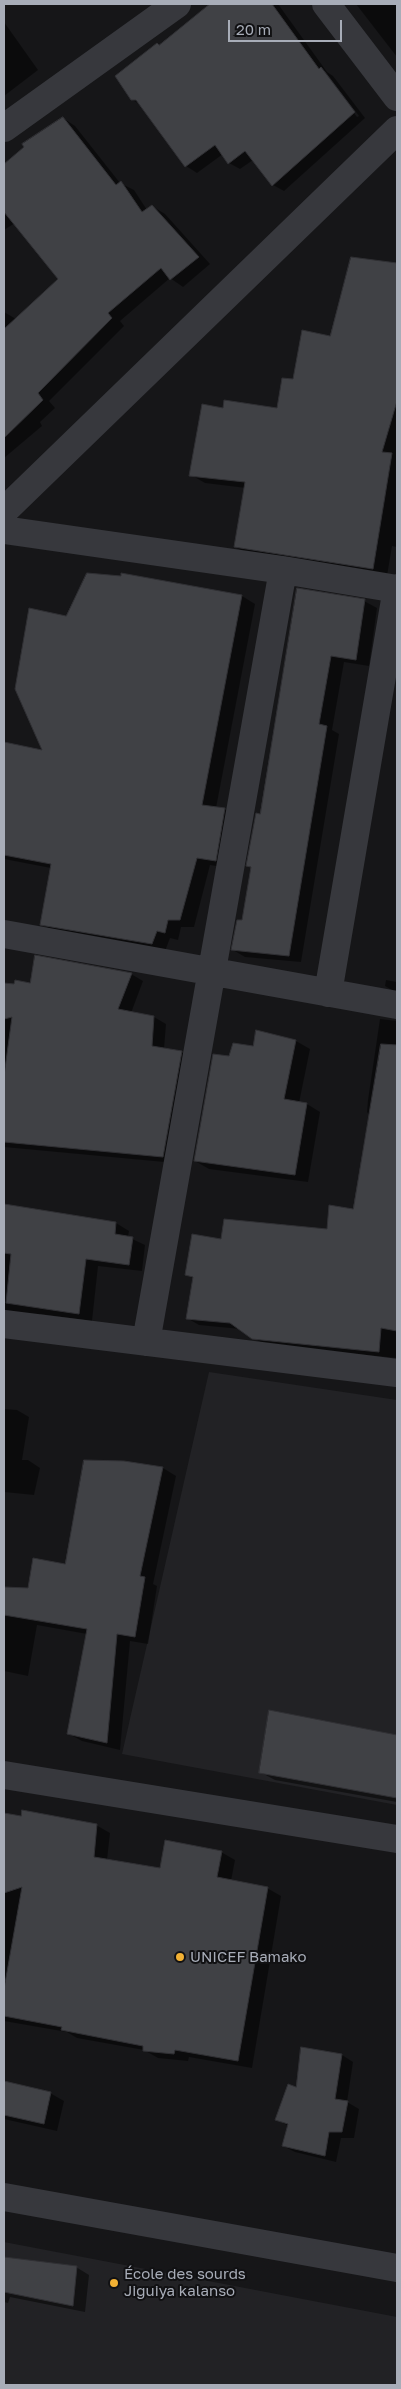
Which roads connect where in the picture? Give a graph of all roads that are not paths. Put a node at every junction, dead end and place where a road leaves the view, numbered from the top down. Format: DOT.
graph roads {
  1 [pos="176,4"];
  2 [pos="326,4"];
  3 [pos="397,97"];
  4 [pos="4,128"];
  5 [pos="397,130"];
  6 [pos="4,511"];
  7 [pos="4,530"];
  8 [pos="283,570"];
  9 [pos="397,588"];
  10 [pos="4,934"];
  11 [pos="212,972"];
  12 [pos="328,993"];
  13 [pos="397,1005"];
  14 [pos="4,1324"];
  15 [pos="146,1342"];
  16 [pos="397,1373"];
  17 [pos="4,1775"];
  18 [pos="397,1839"];
  19 [pos="4,2197"];
  20 [pos="397,2268"];
  1 -- 4 [label="street"];
  2 -- 3 [label="street"];
  5 -- 6 [label="street"];
  7 -- 8 [label="street"];
  8 -- 9 [label="street"];
  8 -- 11 [label="street"];
  9 -- 12 [label="street"];
  10 -- 11 [label="street"];
  11 -- 12 [label="street"];
  11 -- 15 [label="street"];
  12 -- 13 [label="street"];
  14 -- 15 [label="street"];
  15 -- 16 [label="street"];
  17 -- 18 [label="street"];
  19 -- 20 [label="street"];
}
